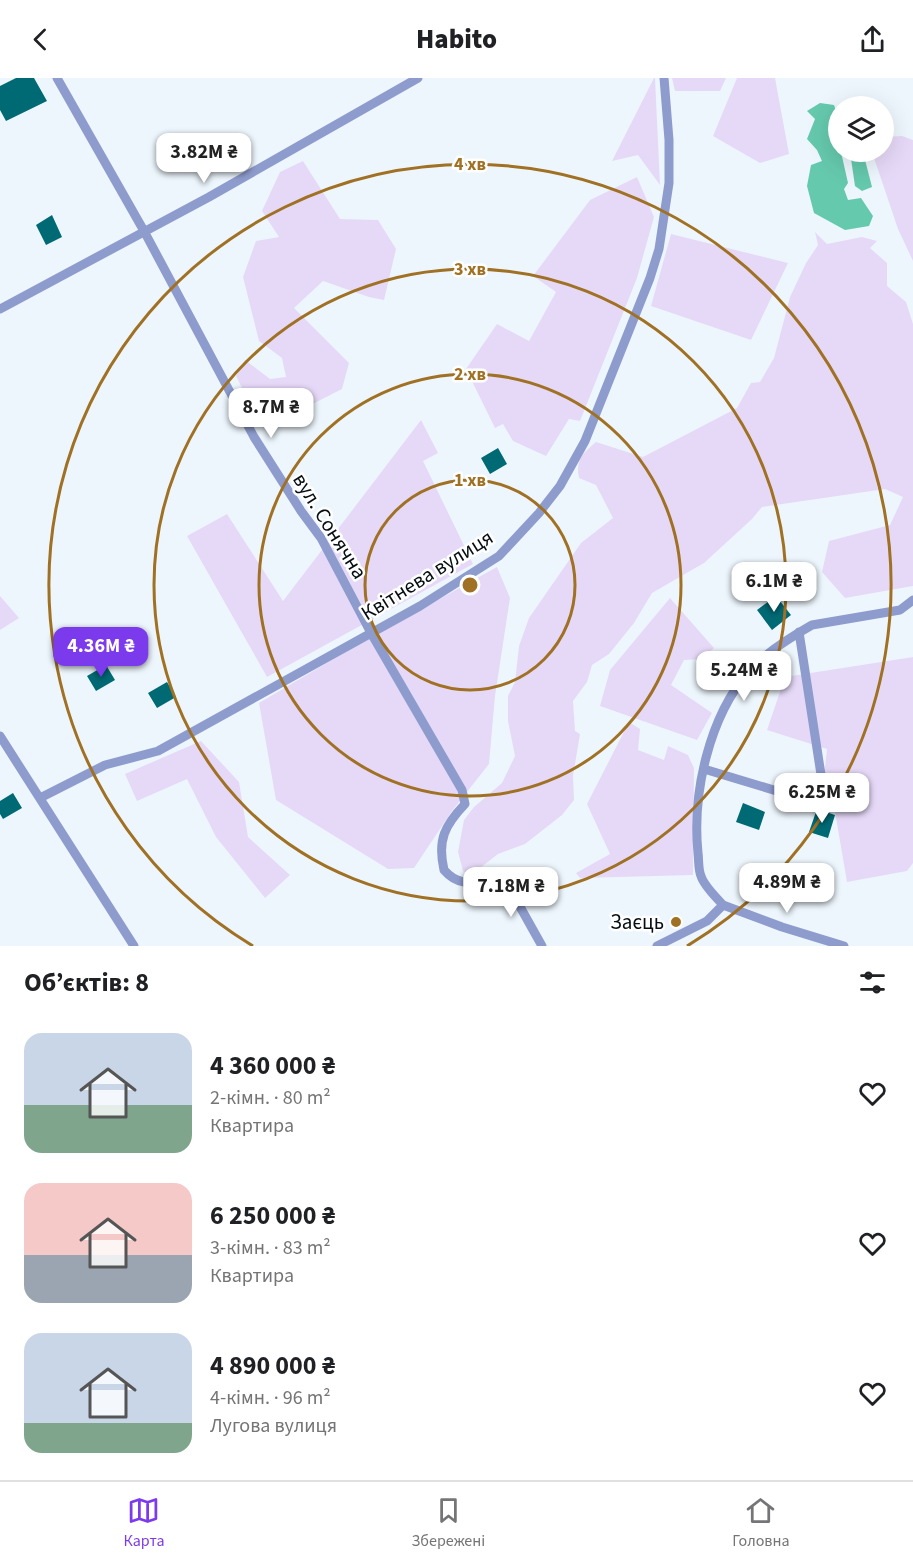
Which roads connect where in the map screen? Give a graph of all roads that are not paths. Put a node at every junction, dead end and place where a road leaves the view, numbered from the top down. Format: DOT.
graph roads {
  1 [pos="57,78"];
  2 [pos="418,78"];
  3 [pos="663,78"];
  4 [pos="144,231"];
  5 [pos="0,309"];
  6 [pos="913,600"];
  7 [pos="800,632"];
  8 [pos="371,633"];
  9 [pos="0,736"];
  10 [pos="704,769"];
  11 [pos="40,798"];
  12 [pos="723,905"];
  13 [pos="134,946"];
  14 [pos="542,946"];
  15 [pos="657,946"];
  16 [pos="843,946"];
  1 -- 4 [label="street, вул. Сонячна"];
  2 -- 4 [label="street"];
  3 -- 8 [label="street, Квітнева вулиця"];
  4 -- 5 [label="street"];
  4 -- 8 [label="street, вул. Сонячна"];
  6 -- 7 [label="street"];
  7 -- 10 [label="street"];
  7 -- 10 [label="street"];
  8 -- 11 [label="street, Квітнева вулиця"];
  8 -- 14 [label="street, вул. Сонячна"];
  9 -- 11 [label="street"];
  10 -- 12 [label="street"];
  11 -- 13 [label="street"];
  12 -- 15 [label="street"];
  12 -- 16 [label="street"];
}
